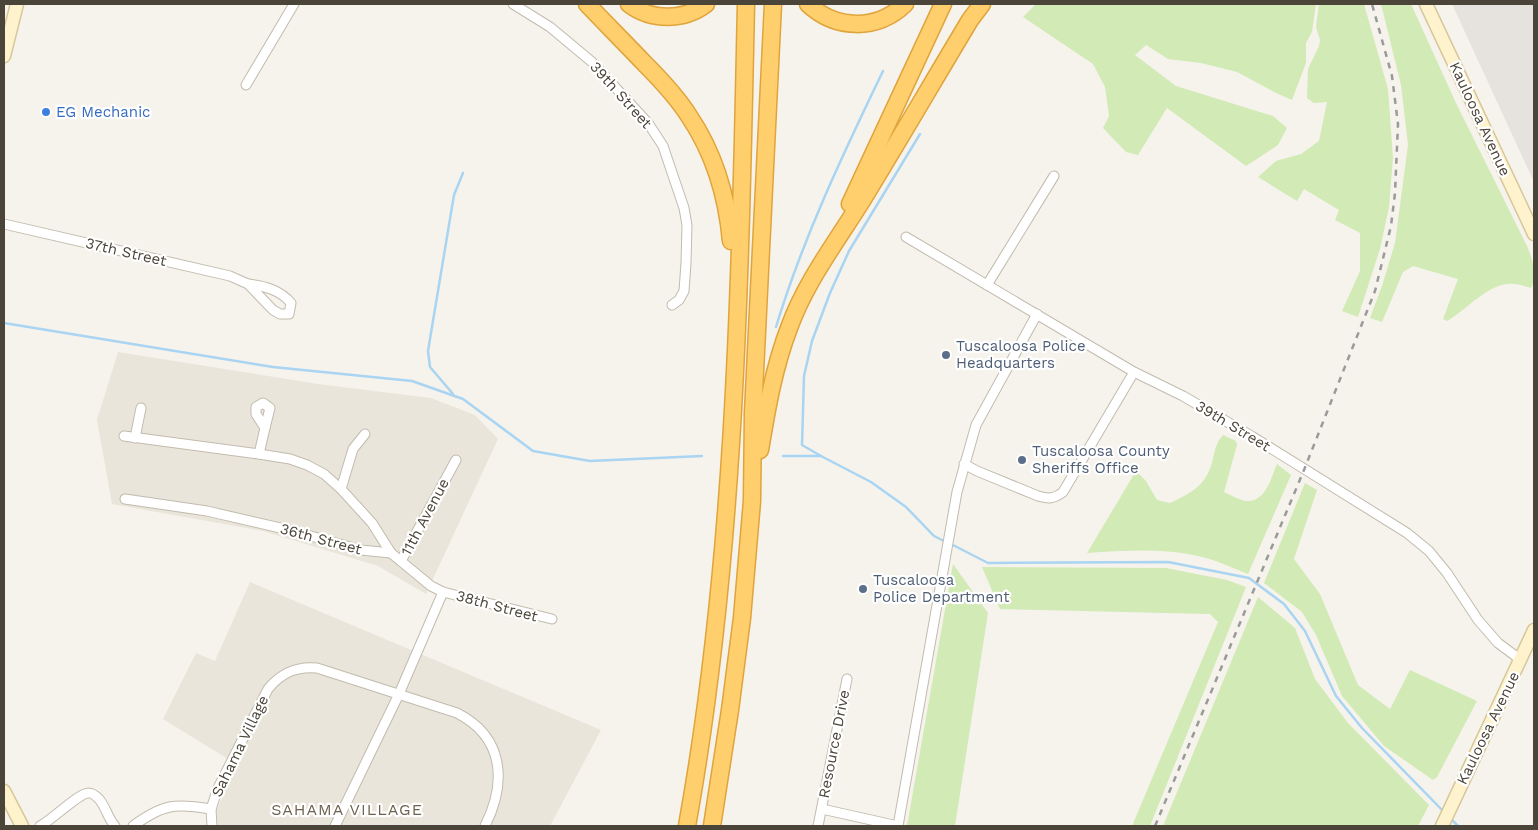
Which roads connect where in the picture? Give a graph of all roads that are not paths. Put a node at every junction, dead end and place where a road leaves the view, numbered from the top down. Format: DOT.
graph roads {
  1 [pos="17,4"];
  2 [pos="294,4"];
  3 [pos="513,4"];
  4 [pos="587,4"];
  5 [pos="629,4"];
  6 [pos="706,4"];
  7 [pos="746,4"];
  8 [pos="773,4"];
  9 [pos="808,4"];
  10 [pos="905,4"];
  11 [pos="943,4"];
  12 [pos="982,4"];
  13 [pos="1426,4"];
  14 [pos="4,56"];
  15 [pos="246,85"];
  16 [pos="1054,176"];
  17 [pos="4,224"];
  18 [pos="1534,234"];
  19 [pos="906,237"];
  20 [pos="832,245"];
  21 [pos="248,284"];
  22 [pos="987,285"];
  23 [pos="737,304"];
  24 [pos="672,305"];
  25 [pos="1036,314"];
  26 [pos="1134,372"];
  27 [pos="141,408"];
  28 [pos="265,428"];
  29 [pos="365,434"];
  30 [pos="124,436"];
  31 [pos="135,438"];
  32 [pos="259,454"];
  33 [pos="456,460"];
  34 [pos="964,464"];
  35 [pos="341,489"];
  36 [pos="124,499"];
  37 [pos="752,501"];
  38 [pos="391,553"];
  39 [pos="401,561"];
  40 [pos="443,592"];
  41 [pos="552,620"];
  42 [pos="1534,630"];
  43 [pos="1521,660"];
  44 [pos="847,679"];
  45 [pos="399,694"];
  46 [pos="4,791"];
  47 [pos="212,809"];
  48 [pos="822,809"];
  49 [pos="22,826"];
  50 [pos="40,826"];
  51 [pos="115,826"];
  52 [pos="133,826"];
  53 [pos="212,826"];
  54 [pos="335,826"];
  55 [pos="485,826"];
  56 [pos="687,826"];
  57 [pos="712,826"];
  58 [pos="818,826"];
  59 [pos="898,826"];
  60 [pos="1442,826"];
  1 -- 14 [label="street"];
  2 -- 15 [label="street"];
  3 -- 24 [label="street, 39th Street"];
  4 -- 23 [label="highway"];
  5 -- 6 [label="highway"];
  7 -- 23 [label="highway"];
  8 -- 37 [label="highway"];
  9 -- 10 [label="highway"];
  11 -- 20 [label="highway"];
  12 -- 20 [label="highway"];
  13 -- 18 [label="street, Kauloosa Avenue"];
  16 -- 22 [label="street"];
  17 -- 21 [label="street, 37th Street"];
  19 -- 22 [label="street, 39th Street"];
  20 -- 37 [label="highway"];
  21 -- 21 [label="street, 37th Street"];
  22 -- 25 [label="street, 39th Street"];
  23 -- 56 [label="highway"];
  25 -- 26 [label="street, 39th Street"];
  25 -- 34 [label="street"];
  26 -- 34 [label="street"];
  26 -- 43 [label="street, 39th Street"];
  27 -- 31 [label="street"];
  28 -- 32 [label="street"];
  29 -- 35 [label="street"];
  30 -- 31 [label="street, 36th Street"];
  31 -- 32 [label="street, 36th Street"];
  32 -- 35 [label="street, 36th Street"];
  33 -- 39 [label="street, 11th Avenue"];
  34 -- 59 [label="street"];
  35 -- 38 [label="street, 36th Street"];
  36 -- 38 [label="street, 36th Street"];
  37 -- 57 [label="highway"];
  38 -- 39 [label="street"];
  39 -- 40 [label="street, 11th Avenue"];
  40 -- 41 [label="street, 38th Street"];
  40 -- 45 [label="street"];
  42 -- 43 [label="street, Kauloosa Avenue"];
  43 -- 60 [label="street, Kauloosa Avenue"];
  44 -- 48 [label="street, Resource Drive"];
  45 -- 47 [label="street, Sahama Village"];
  45 -- 54 [label="street"];
  45 -- 55 [label="street, Sahama Village"];
  46 -- 49 [label="street"];
  47 -- 52 [label="street"];
  47 -- 53 [label="street, Sahama Village"];
  48 -- 58 [label="street, Resource Drive"];
  48 -- 59 [label="street, Resource Drive"];
  50 -- 51 [label="street"];
}
